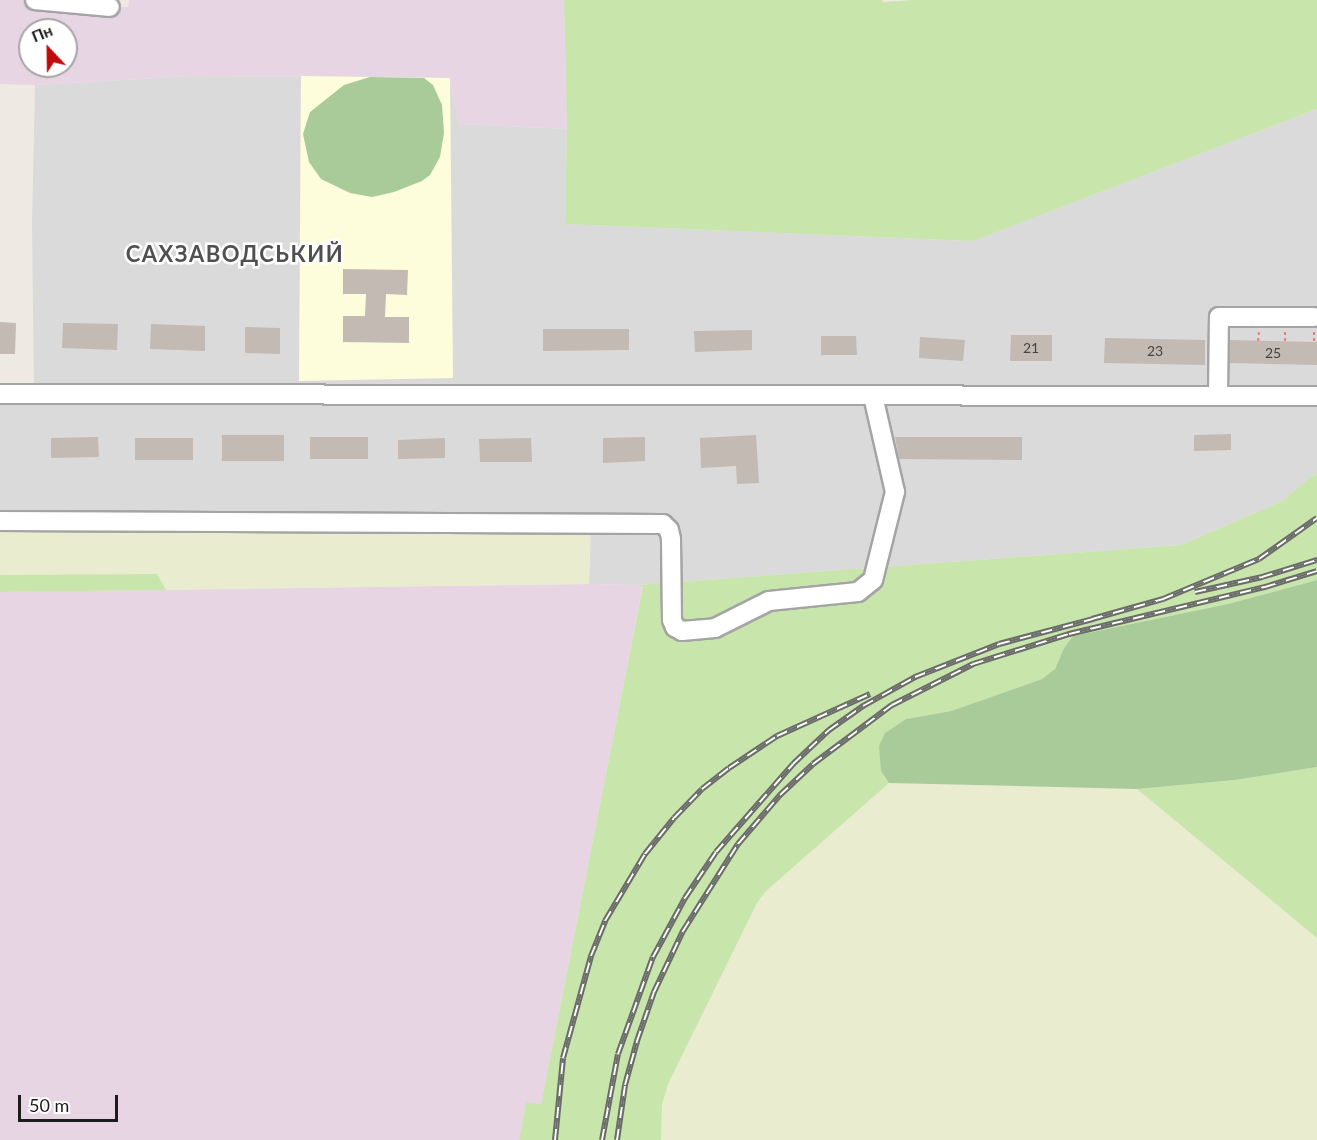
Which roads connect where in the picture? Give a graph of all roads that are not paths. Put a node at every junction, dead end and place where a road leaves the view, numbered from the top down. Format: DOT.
graph roads {
  1 [pos="35,0"];
  2 [pos="65,1"];
  3 [pos="110,7"];
  4 [pos="1314,317"];
  5 [pos="0,394"];
  6 [pos="873,396"];
  7 [pos="1218,396"];
  8 [pos="1317,396"];
  9 [pos="0,521"];
  1 -- 2 [label="street"];
  2 -- 3 [label="street"];
  4 -- 7 [label="street"];
  5 -- 6 [label="street"];
  6 -- 7 [label="street"];
  6 -- 9 [label="street"];
  7 -- 8 [label="street"];
}
